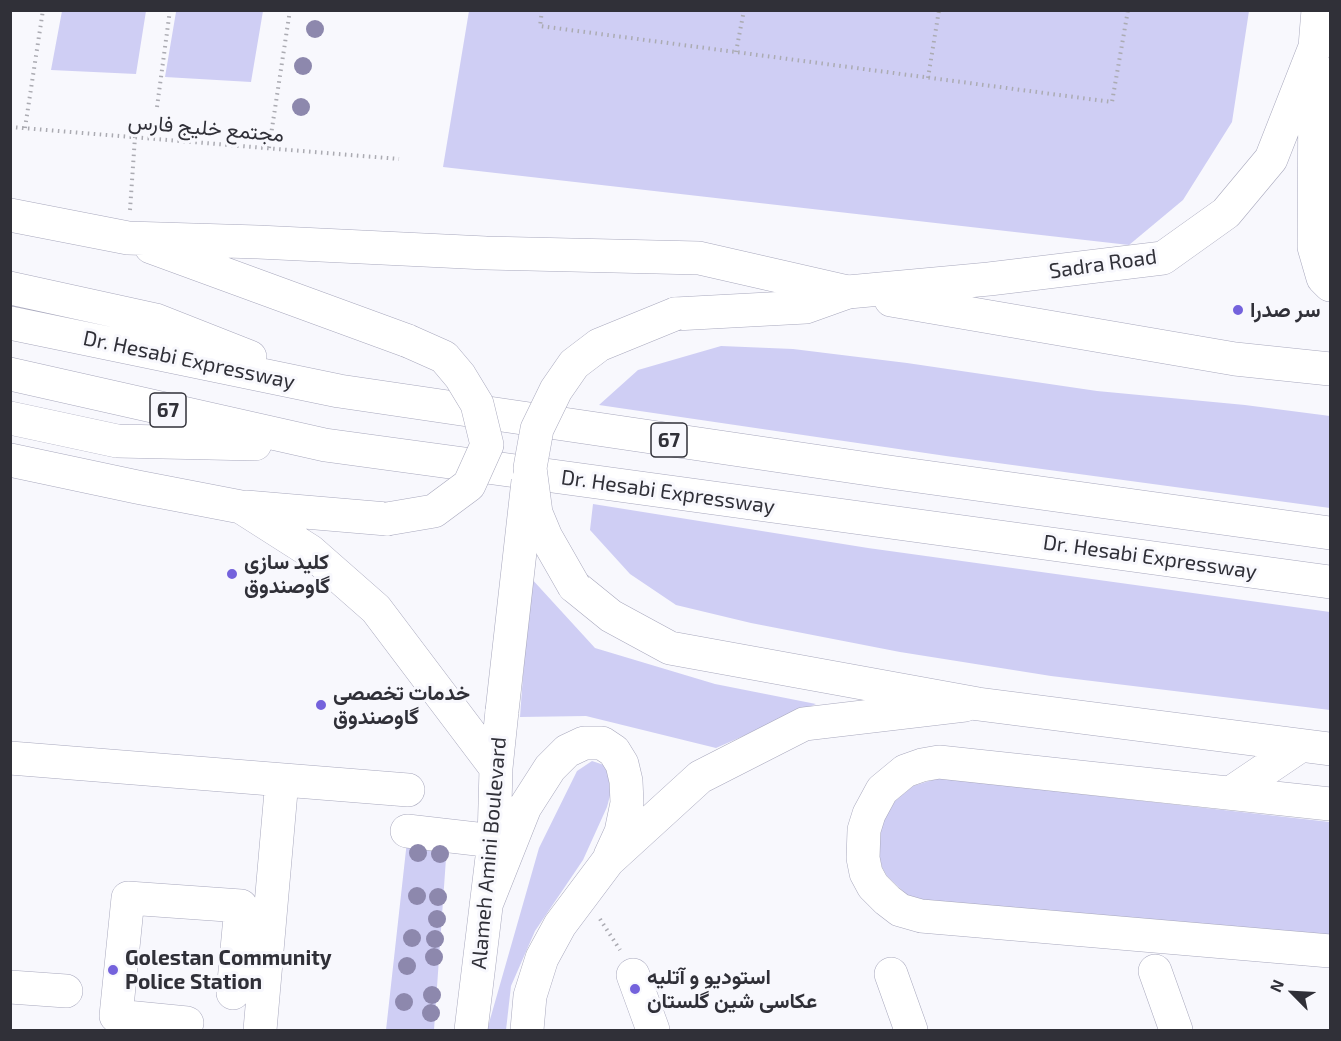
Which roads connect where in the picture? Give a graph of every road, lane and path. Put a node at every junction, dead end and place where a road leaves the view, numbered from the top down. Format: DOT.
graph roads {
  1 [pos="43,10"];
  2 [pos="170,10"];
  3 [pos="290,10"];
  4 [pos="542,10"];
  5 [pos="744,10"];
  6 [pos="939,10"];
  7 [pos="1128,10"];
  8 [pos="1318,10"];
  9 [pos="1314,47"];
  10 [pos="736,52"];
  11 [pos="927,78"];
  12 [pos="157,107"];
  13 [pos="10,127"];
  14 [pos="24,128"];
  15 [pos="135,137"];
  16 [pos="269,148"];
  17 [pos="399,159"];
  18 [pos="10,215"];
  19 [pos="128,238"];
  20 [pos="1330,285"];
  21 [pos="10,288"];
  22 [pos="848,292"];
  23 [pos="10,323"];
  24 [pos="1330,369"];
  25 [pos="10,374"];
  26 [pos="339,391"];
  27 [pos="10,418"];
  28 [pos="325,445"];
  29 [pos="10,460"];
  30 [pos="530,468"];
  31 [pos="241,507"];
  32 [pos="1330,533"];
  33 [pos="1330,582"];
  34 [pos="978,704"];
  35 [pos="1315,747"];
  36 [pos="10,758"];
  37 [pos="496,768"];
  38 [pos="282,780"];
  39 [pos="408,790"];
  40 [pos="1232,792"];
  41 [pos="1330,804"];
  42 [pos="407,831"];
  43 [pos="494,841"];
  44 [pos="608,861"];
  45 [pos="582,895"];
  46 [pos="486,904"];
  47 [pos="1330,951"];
  48 [pos="1155,971"];
  49 [pos="891,974"];
  50 [pos="633,975"];
  51 [pos="10,987"];
  52 [pos="66,991"];
  53 [pos="233,993"];
  54 [pos="186,1030"];
  55 [pos="260,1030"];
  56 [pos="471,1030"];
  57 [pos="527,1030"];
  58 [pos="653,1030"];
  59 [pos="911,1030"];
  60 [pos="1176,1030"];
  1 -- 14 [label="path"];
  2 -- 12 [label="path"];
  3 -- 16 [label="path"];
  4 -- 10 [label="path"];
  5 -- 10 [label="path"];
  6 -- 11 [label="path"];
  7 -- 11 [label="path"];
  8 -- 9 [label="main road, Sadra Road"];
  9 -- 20 [label="main road"];
  9 -- 22 [label="main road, Sadra Road"];
  10 -- 11 [label="path"];
  13 -- 14 [label="path, مجتمع خلیج فارس"];
  14 -- 15 [label="path, مجتمع خلیج فارس"];
  15 -- 16 [label="path, مجتمع خلیج فارس"];
  15 -- 19 [label="path"];
  16 -- 17 [label="path, مجتمع خلیج فارس"];
  18 -- 19 [label="main road"];
  19 -- 22 [label="main road"];
  19 -- 31 [label="main road, bridge"];
  21 -- 26 [label="main road"];
  22 -- 24 [label="main road"];
  22 -- 30 [label="main road, bridge"];
  23 -- 26 [label="main road, Dr. Hesabi Expressway / 67"];
  25 -- 28 [label="main road, Dr. Hesabi Expressway / 67"];
  26 -- 32 [label="main road, Dr. Hesabi Expressway / 67"];
  27 -- 28 [label="main road"];
  28 -- 33 [label="main road, Dr. Hesabi Expressway / 67"];
  29 -- 31 [label="main road"];
  30 -- 34 [label="main road, bridge"];
  30 -- 37 [label="main road, Alameh Amini Boulevard, bridge"];
  31 -- 37 [label="main road"];
  34 -- 35 [label="main road"];
  34 -- 44 [label="main road"];
  35 -- 40 [label="main road"];
  36 -- 38 [label="main road"];
  37 -- 43 [label="main road, Alameh Amini Boulevard"];
  38 -- 39 [label="main road"];
  38 -- 55 [label="main road"];
  40 -- 41 [label="main road"];
  40 -- 47 [label="main road"];
  42 -- 43 [label="main road"];
  43 -- 46 [label="main road, Alameh Amini Boulevard"];
  44 -- 45 [label="main road"];
  44 -- 46 [label="main road"];
  45 -- 50 [label="path"];
  45 -- 57 [label="main road"];
  46 -- 56 [label="main road, Alameh Amini Boulevard"];
  48 -- 60 [label="main road"];
  49 -- 59 [label="main road"];
  50 -- 58 [label="main road"];
  51 -- 52 [label="main road"];
  53 -- 54 [label="main road"];
}
